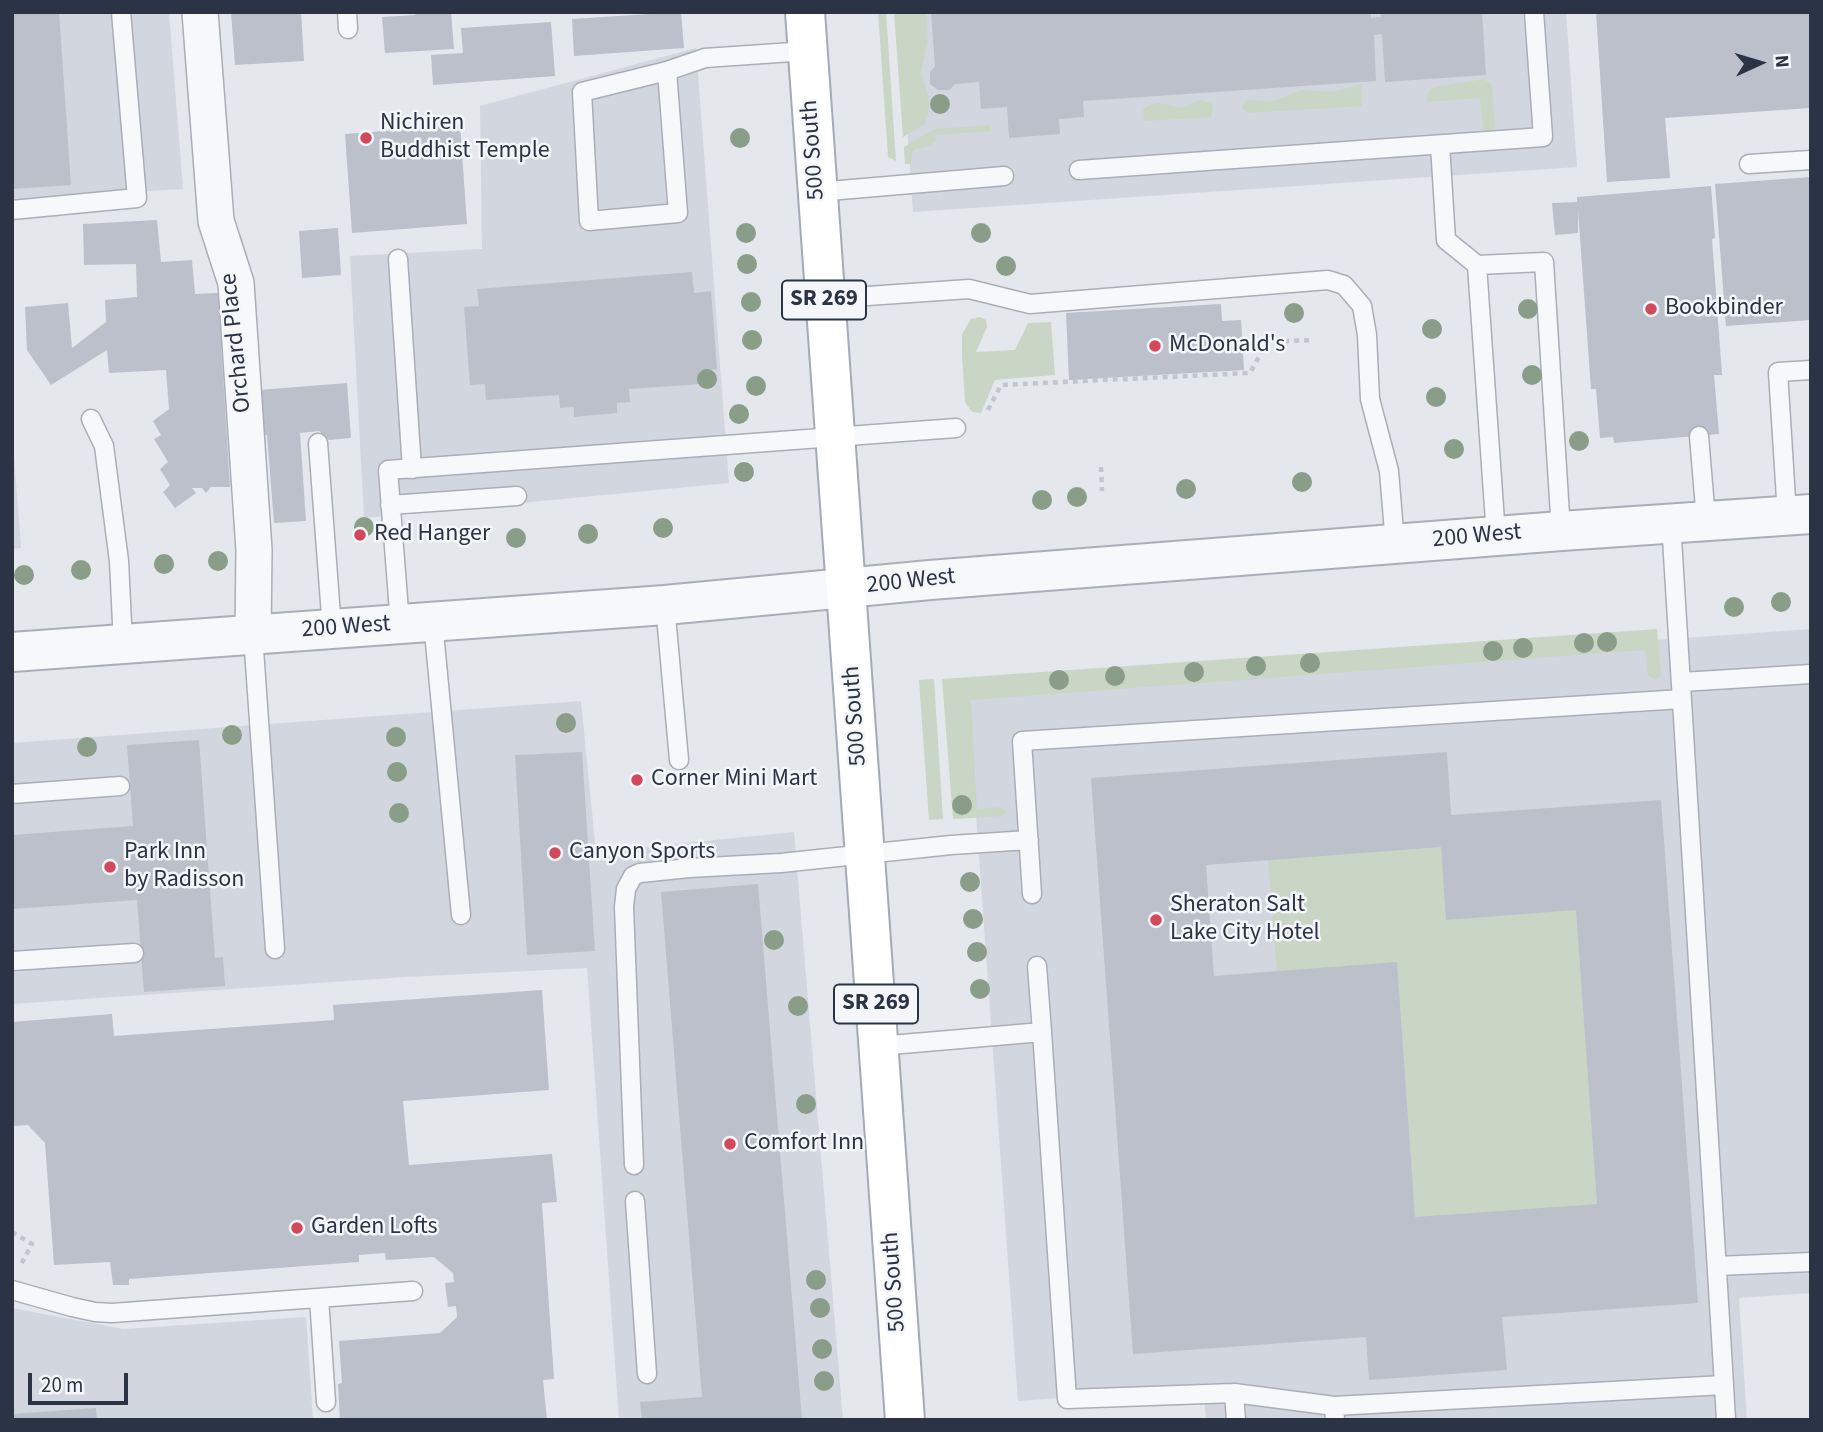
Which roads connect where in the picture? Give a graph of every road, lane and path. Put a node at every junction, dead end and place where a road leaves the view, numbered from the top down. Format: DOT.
graph roads {
  1 [pos="121,12"];
  2 [pos="200,12"];
  3 [pos="804,12"];
  4 [pos="1534,12"];
  5 [pos="807,51"];
  6 [pos="667,71"];
  7 [pos="1440,145"];
  8 [pos="1811,160"];
  9 [pos="1749,164"];
  10 [pos="1079,170"];
  11 [pos="1004,176"];
  12 [pos="817,192"];
  13 [pos="12,210"];
  14 [pos="398,259"];
  15 [pos="1477,265"];
  16 [pos="824,299"];
  17 [pos="1313,340"];
  18 [pos="1811,370"];
  19 [pos="988,410"];
  20 [pos="91,419"];
  21 [pos="956,428"];
  22 [pos="1699,436"];
  23 [pos="835,438"];
  24 [pos="318,443"];
  25 [pos="1101,467"];
  26 [pos="412,469"];
  27 [pos="1102,491"];
  28 [pos="517,496"];
  29 [pos="390,505"];
  30 [pos="1799,514"];
  31 [pos="1688,521"];
  32 [pos="1561,531"];
  33 [pos="1496,536"];
  34 [pos="1395,544"];
  35 [pos="847,588"];
  36 [pos="665,605"];
  37 [pos="417,623"];
  38 [pos="332,629"];
  39 [pos="254,635"];
  40 [pos="123,644"];
  41 [pos="12,652"];
  42 [pos="1811,674"];
  43 [pos="1682,691"];
  44 [pos="679,760"];
  45 [pos="120,786"];
  46 [pos="12,794"];
  47 [pos="1029,840"];
  48 [pos="865,855"];
  49 [pos="1032,894"];
  50 [pos="460,915"];
  51 [pos="275,950"];
  52 [pos="134,953"];
  53 [pos="12,961"];
  54 [pos="1037,966"];
  55 [pos="1042,1032"];
  56 [pos="879,1046"];
  57 [pos="634,1165"];
  58 [pos="635,1201"];
  59 [pos="12,1232"];
  60 [pos="1811,1262"];
  61 [pos="1717,1266"];
  62 [pos="26,1270"];
  63 [pos="12,1290"];
  64 [pos="413,1291"];
  65 [pos="319,1298"];
  66 [pos="648,1374"];
  67 [pos="1724,1385"];
  68 [pos="1234,1393"];
  69 [pos="326,1402"];
  70 [pos="1334,1413"];
  71 [pos="905,1420"];
  72 [pos="1236,1420"];
  73 [pos="1726,1420"];
  1 -- 13 [label="lane"];
  2 -- 39 [label="street, Orchard Place"];
  3 -- 5 [label="main road, 500 South / SR 269"];
  4 -- 7 [label="lane"];
  5 -- 6 [label="lane"];
  5 -- 12 [label="main road, 500 South / SR 269"];
  6 -- 6 [label="lane"];
  7 -- 10 [label="lane"];
  7 -- 15 [label="lane"];
  8 -- 9 [label="lane"];
  11 -- 12 [label="lane"];
  12 -- 16 [label="main road, 500 South / SR 269"];
  14 -- 26 [label="lane"];
  15 -- 32 [label="lane"];
  15 -- 33 [label="lane"];
  16 -- 23 [label="main road, 500 South / SR 269"];
  16 -- 34 [label="lane"];
  17 -- 19 [label="path"];
  18 -- 30 [label="lane"];
  20 -- 40 [label="lane"];
  21 -- 23 [label="lane"];
  22 -- 31 [label="lane"];
  23 -- 26 [label="lane"];
  23 -- 35 [label="main road, 500 South / SR 269"];
  24 -- 38 [label="lane"];
  25 -- 27 [label="path"];
  26 -- 29 [label="lane"];
  28 -- 29 [label="lane"];
  29 -- 37 [label="lane"];
  30 -- 31 [label="street, 200 West"];
  31 -- 32 [label="street, 200 West"];
  31 -- 43 [label="lane"];
  32 -- 33 [label="street, 200 West"];
  33 -- 34 [label="street, 200 West"];
  34 -- 35 [label="street, 200 West"];
  35 -- 36 [label="street, 200 West"];
  35 -- 48 [label="main road, 500 South / SR 269"];
  36 -- 37 [label="street, 200 West"];
  36 -- 44 [label="lane"];
  37 -- 38 [label="street, 200 West"];
  37 -- 50 [label="lane"];
  38 -- 39 [label="street, 200 West"];
  39 -- 40 [label="street, 200 West"];
  39 -- 51 [label="lane"];
  40 -- 41 [label="street, 200 West"];
  42 -- 43 [label="lane"];
  43 -- 47 [label="lane"];
  43 -- 61 [label="lane"];
  45 -- 46 [label="lane"];
  47 -- 48 [label="lane"];
  47 -- 49 [label="lane"];
  48 -- 56 [label="main road, 500 South / SR 269"];
  48 -- 57 [label="lane"];
  52 -- 53 [label="lane"];
  54 -- 55 [label="lane"];
  55 -- 56 [label="lane"];
  55 -- 68 [label="lane"];
  56 -- 71 [label="main road, 500 South / SR 269"];
  58 -- 66 [label="lane"];
  59 -- 62 [label="path"];
  60 -- 61 [label="lane"];
  61 -- 67 [label="lane"];
  63 -- 65 [label="lane"];
  64 -- 65 [label="lane"];
  65 -- 69 [label="lane"];
  67 -- 70 [label="lane"];
  67 -- 73 [label="lane"];
  68 -- 70 [label="lane"];
  68 -- 72 [label="lane"];
}
